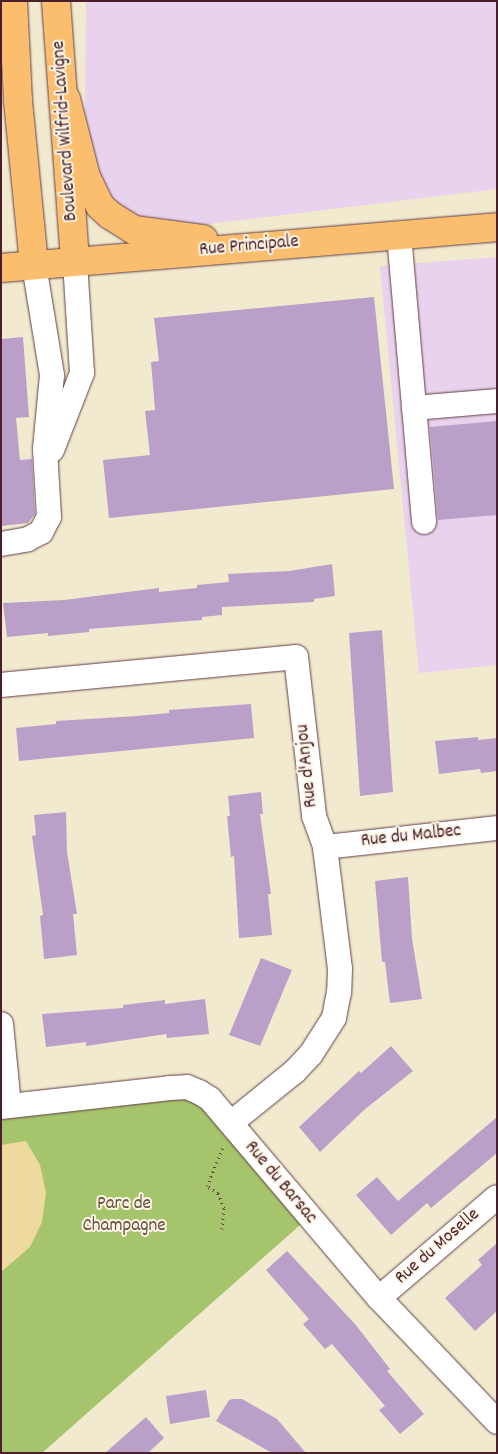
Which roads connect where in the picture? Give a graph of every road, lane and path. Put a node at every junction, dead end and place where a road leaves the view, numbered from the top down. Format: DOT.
graph roads {
  1 [pos="13,1"];
  2 [pos="56,1"];
  3 [pos="66,99"];
  4 [pos="497,227"];
  5 [pos="399,235"];
  6 [pos="273,245"];
  7 [pos="75,262"];
  8 [pos="34,265"];
  9 [pos="1,268"];
  10 [pos="497,401"];
  11 [pos="414,408"];
  12 [pos="45,466"];
  13 [pos="424,522"];
  14 [pos="1,544"];
  15 [pos="1,685"];
  16 [pos="497,828"];
  17 [pos="325,847"];
  18 [pos="1,1024"];
  19 [pos="5,1107"];
  20 [pos="234,1128"];
  21 [pos="497,1197"];
  22 [pos="222,1229"];
  23 [pos="379,1298"];
  24 [pos="497,1422"];
  1 -- 8 [label="main road"];
  2 -- 3 [label="main road, Boulevard Wilfrid-Lavigne"];
  3 -- 6 [label="main road"];
  3 -- 7 [label="main road, Boulevard Wilfrid-Lavigne"];
  4 -- 5 [label="main road, Rue Principale"];
  5 -- 6 [label="main road, Rue Principale"];
  5 -- 11 [label="street"];
  6 -- 7 [label="main road, Rue Principale"];
  7 -- 8 [label="main road, Rue Principale"];
  7 -- 12 [label="street"];
  8 -- 9 [label="main road, Rue Principale"];
  8 -- 12 [label="street"];
  10 -- 11 [label="street"];
  11 -- 13 [label="street"];
  12 -- 14 [label="street"];
  15 -- 17 [label="street, Rue d'Anjou"];
  16 -- 17 [label="street, Rue du Malbec"];
  17 -- 20 [label="street, Rue d'Anjou"];
  18 -- 19 [label="street"];
  19 -- 20 [label="street, Rue du Barsac"];
  20 -- 22 [label="path"];
  20 -- 23 [label="street, Rue du Barsac"];
  21 -- 23 [label="street, Rue du Moselle"];
  23 -- 24 [label="street, Rue du Barsac"];
}
